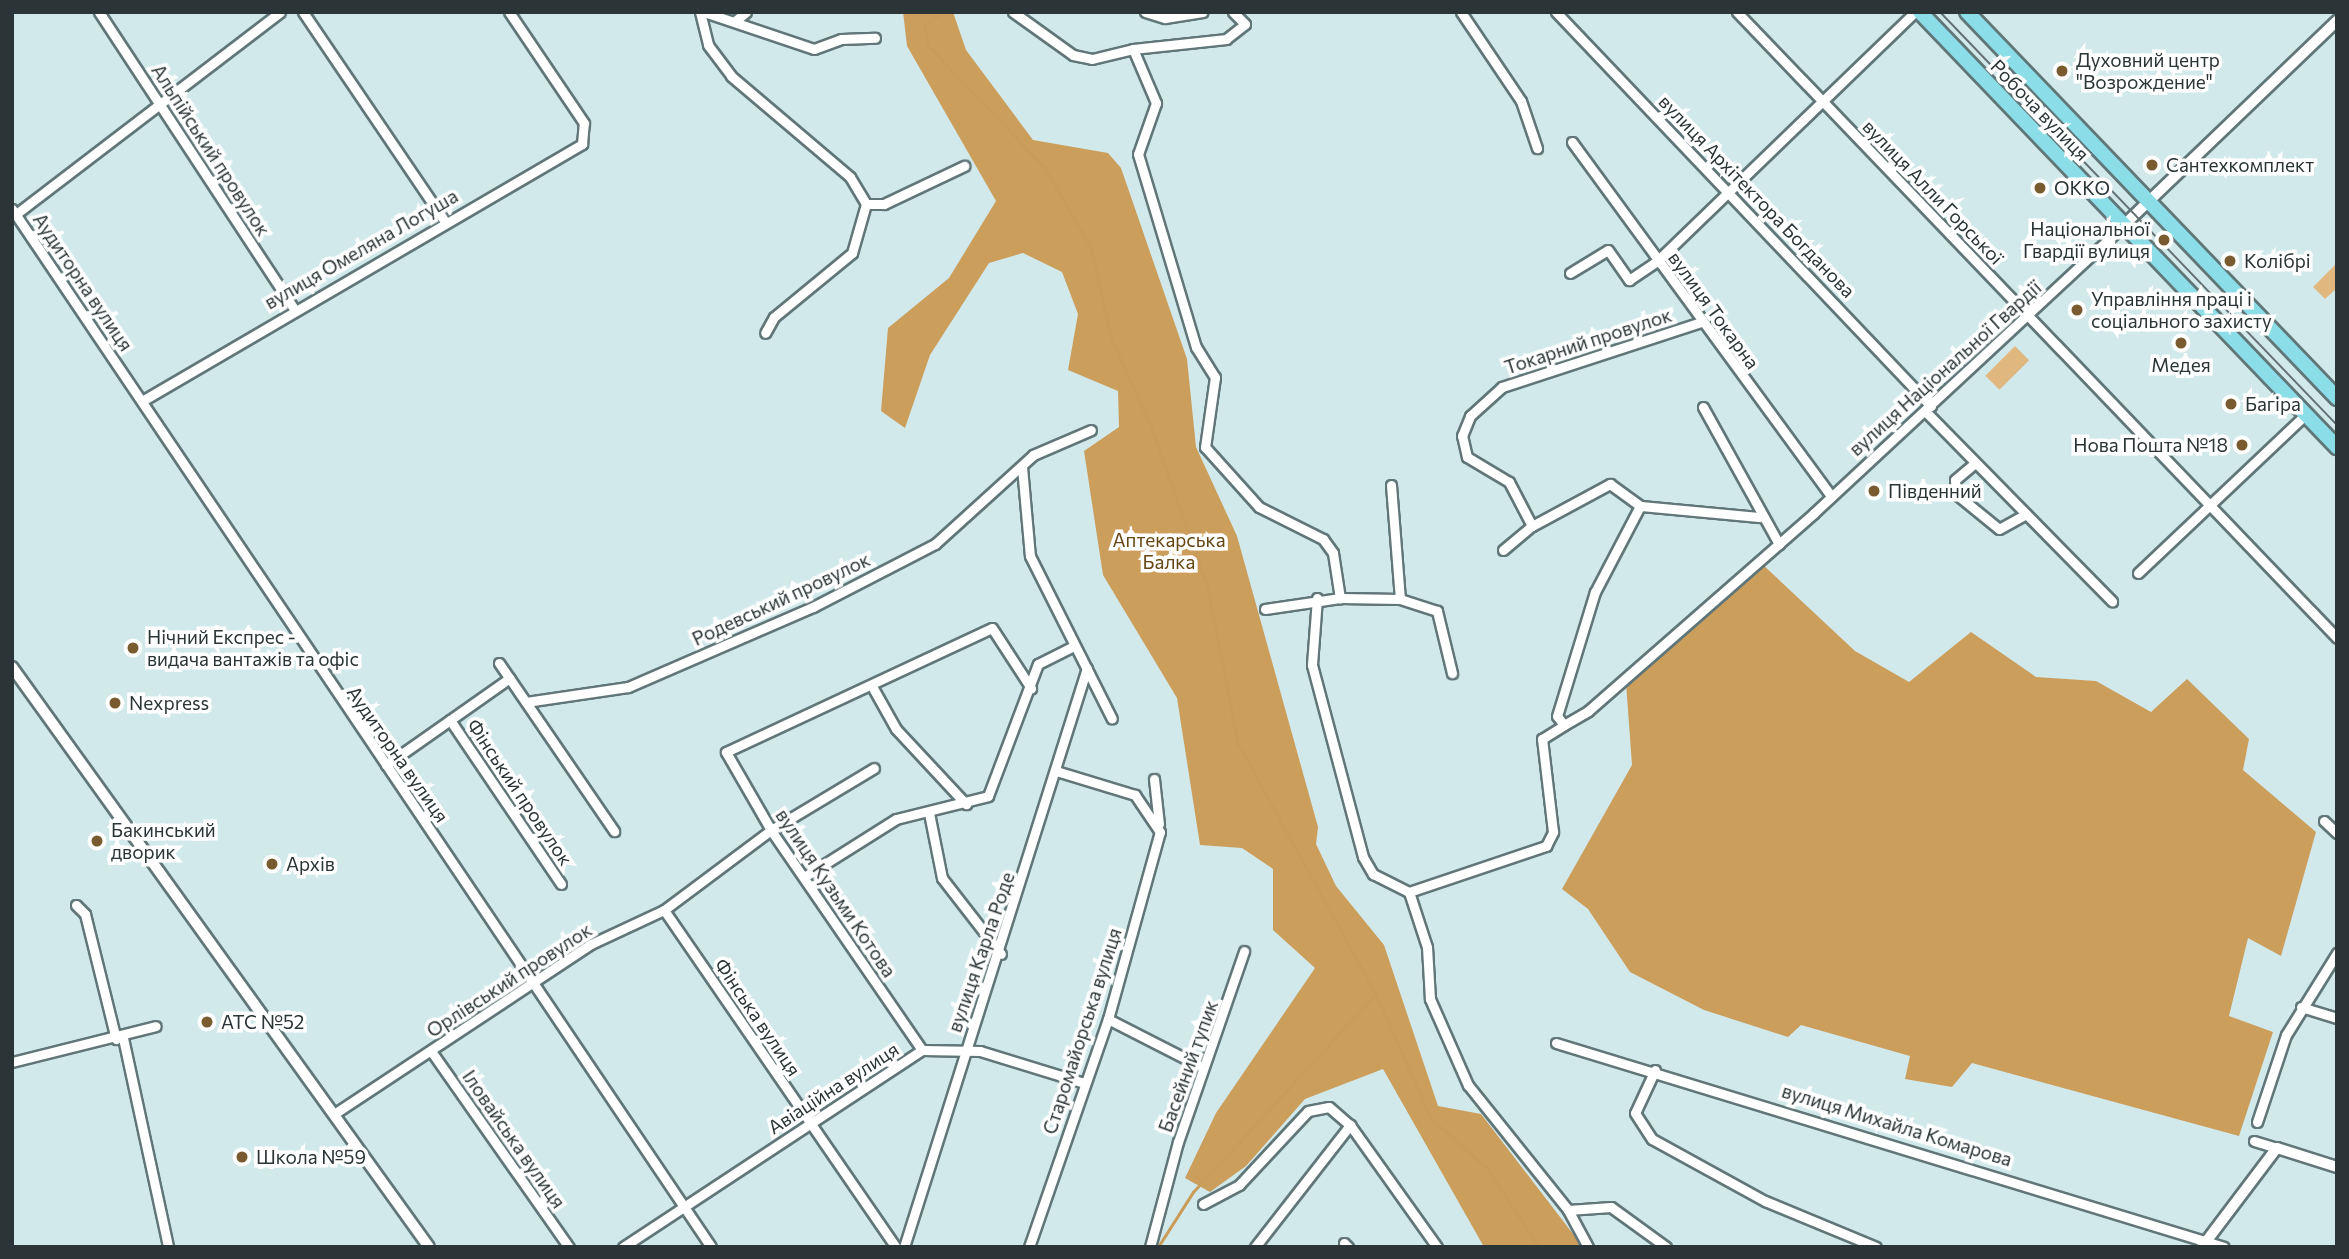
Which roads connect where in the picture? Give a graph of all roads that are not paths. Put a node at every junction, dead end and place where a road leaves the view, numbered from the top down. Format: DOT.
graph roads {
  1 [pos="99,12"];
  2 [pos="280,12"];
  3 [pos="303,12"];
  4 [pos="509,12"];
  5 [pos="702,12"];
  6 [pos="746,12"];
  7 [pos="1013,12"];
  8 [pos="1145,12"];
  9 [pos="1203,12"];
  10 [pos="1233,12"];
  11 [pos="1461,12"];
  12 [pos="1556,12"];
  13 [pos="1737,12"];
  14 [pos="1918,12"];
  15 [pos="1967,12"];
  16 [pos="735,21"];
  17 [pos="2337,21"];
  18 [pos="875,38"];
  19 [pos="1133,49"];
  20 [pos="1823,102"];
  21 [pos="161,105"];
  22 [pos="1572,142"];
  23 [pos="1536,148"];
  24 [pos="964,166"];
  25 [pos="1729,192"];
  26 [pos="2148,203"];
  27 [pos="866,204"];
  28 [pos="14,212"];
  29 [pos="444,220"];
  30 [pos="2124,225"];
  31 [pos="1657,261"];
  32 [pos="1570,273"];
  33 [pos="293,307"];
  34 [pos="2028,318"];
  35 [pos="1701,322"];
  36 [pos="765,333"];
  37 [pos="2337,398"];
  38 [pos="142,401"];
  39 [pos="1703,407"];
  40 [pos="1928,408"];
  41 [pos="2306,414"];
  42 [pos="1091,430"];
  43 [pos="2337,447"];
  44 [pos="1975,463"];
  45 [pos="1022,467"];
  46 [pos="1391,485"];
  47 [pos="1830,496"];
  48 [pos="2210,505"];
  49 [pos="1640,506"];
  50 [pos="2026,514"];
  51 [pos="1759,517"];
  52 [pos="1532,526"];
  53 [pos="1779,544"];
  54 [pos="1503,550"];
  55 [pos="2138,573"];
  56 [pos="1317,598"];
  57 [pos="1340,598"];
  58 [pos="1400,599"];
  59 [pos="2112,600"];
  60 [pos="1265,609"];
  61 [pos="2337,638"];
  62 [pos="1074,646"];
  63 [pos="499,663"];
  64 [pos="1087,668"];
  65 [pos="1451,673"];
  66 [pos="14,675"];
  67 [pos="510,678"];
  68 [pos="873,688"];
  69 [pos="1031,688"];
  70 [pos="526,702"];
  71 [pos="1112,719"];
  72 [pos="450,720"];
  73 [pos="1564,725"];
  74 [pos="386,765"];
  75 [pos="874,768"];
  76 [pos="1056,771"];
  77 [pos="1154,779"];
  78 [pos="966,804"];
  79 [pos="929,813"];
  80 [pos="2324,821"];
  81 [pos="1159,824"];
  82 [pos="771,830"];
  83 [pos="614,831"];
  84 [pos="2337,833"];
  85 [pos="803,877"];
  86 [pos="561,884"];
  87 [pos="1409,892"];
  88 [pos="76,905"];
  89 [pos="664,910"];
  90 [pos="1244,951"];
  91 [pos="2337,953"];
  92 [pos="1001,954"];
  93 [pos="534,984"];
  94 [pos="2301,1007"];
  95 [pos="2337,1018"];
  96 [pos="1108,1019"];
  97 [pos="156,1026"];
  98 [pos="119,1038"];
  99 [pos="1556,1043"];
  100 [pos="966,1049"];
  101 [pos="431,1051"];
  102 [pos="922,1051"];
  103 [pos="12,1062"];
  104 [pos="1202,1067"];
  105 [pos="1655,1070"];
  106 [pos="1084,1083"];
  107 [pos="334,1114"];
  108 [pos="2257,1122"];
  109 [pos="809,1124"];
  110 [pos="1350,1125"];
  111 [pos="2254,1141"];
  112 [pos="2277,1148"];
  113 [pos="2337,1167"];
  114 [pos="1203,1205"];
  115 [pos="684,1207"];
  116 [pos="1569,1210"];
  117 [pos="2203,1243"];
  118 [pos="168,1247"];
  119 [pos="429,1247"];
  120 [pos="569,1247"];
  121 [pos="623,1247"];
  122 [pos="711,1247"];
  123 [pos="896,1247"];
  124 [pos="904,1247"];
  125 [pos="1029,1247"];
  126 [pos="1150,1247"];
  127 [pos="1255,1247"];
  128 [pos="1437,1247"];
  129 [pos="1588,1247"];
  130 [pos="1667,1247"];
  131 [pos="1876,1247"];
  132 [pos="2224,1247"];
  1 -- 21 [label="street, Альпійський провулок"];
  2 -- 21 [label="street"];
  3 -- 29 [label="street"];
  4 -- 29 [label="street, вулиця Омеляна Логуша"];
  5 -- 16 [label="street"];
  5 -- 27 [label="street"];
  6 -- 16 [label="street"];
  7 -- 19 [label="street"];
  8 -- 9 [label="street"];
  10 -- 19 [label="street"];
  11 -- 23 [label="street"];
  12 -- 25 [label="street, вулиця Архітектора Богданова"];
  13 -- 20 [label="street, вулиця Алли Горської"];
  14 -- 20 [label="street"];
  14 -- 30 [label="main road, Робоча вулиця"];
  15 -- 26 [label="main road, Робоча вулиця"];
  16 -- 18 [label="street"];
  17 -- 26 [label="street, вулиця Національної Гвардії"];
  19 -- 57 [label="street"];
  20 -- 25 [label="street"];
  20 -- 34 [label="street, вулиця Алли Горської"];
  21 -- 28 [label="street"];
  21 -- 33 [label="street, Альпійський провулок"];
  22 -- 31 [label="street, вулиця Токарна"];
  24 -- 27 [label="street"];
  25 -- 31 [label="street"];
  25 -- 40 [label="street, вулиця Архітектора Богданова"];
  26 -- 30 [label="street, вулиця Національної Гвардії"];
  26 -- 37 [label="main road, Робоча вулиця"];
  27 -- 36 [label="street"];
  28 -- 38 [label="street, Аудиторна вулиця"];
  29 -- 33 [label="street, вулиця Омеляна Логуша"];
  30 -- 34 [label="street, вулиця Національної Гвардії"];
  30 -- 41 [label="main road, Робоча вулиця"];
  31 -- 32 [label="street"];
  31 -- 35 [label="street, вулиця Токарна"];
  33 -- 38 [label="street, вулиця Омеляна Логуша"];
  34 -- 40 [label="street, вулиця Національної Гвардії"];
  34 -- 48 [label="street, вулиця Алли Горської"];
  35 -- 47 [label="street, вулиця Токарна"];
  35 -- 52 [label="street, Токарний провулок"];
  38 -- 74 [label="street, Аудиторна вулиця"];
  39 -- 51 [label="street"];
  40 -- 44 [label="street, вулиця Архітектора Богданова"];
  40 -- 47 [label="street, вулиця Національної Гвардії"];
  41 -- 43 [label="main road, Робоча вулиця"];
  41 -- 48 [label="street"];
  42 -- 45 [label="street, Родевський провулок"];
  44 -- 50 [label="street, вулиця Архітектора Богданова"];
  44 -- 50 [label="street"];
  45 -- 62 [label="street"];
  45 -- 70 [label="street, Родевський провулок"];
  46 -- 58 [label="street"];
  47 -- 53 [label="street, вулиця Національної Гвардії"];
  48 -- 55 [label="street"];
  48 -- 61 [label="street, вулиця Алли Горської"];
  49 -- 51 [label="street"];
  49 -- 52 [label="street"];
  49 -- 73 [label="street"];
  50 -- 59 [label="street, вулиця Архітектора Богданова"];
  51 -- 53 [label="street"];
  52 -- 54 [label="street"];
  53 -- 73 [label="street, вулиця Національної Гвардії"];
  56 -- 57 [label="street"];
  56 -- 60 [label="street"];
  56 -- 87 [label="street"];
  57 -- 58 [label="street"];
  58 -- 65 [label="street"];
  62 -- 64 [label="street"];
  62 -- 69 [label="street"];
  63 -- 67 [label="street"];
  64 -- 71 [label="street"];
  64 -- 76 [label="street, вулиця Карла Роде"];
  66 -- 107 [label="street"];
  67 -- 70 [label="street"];
  67 -- 72 [label="street, Фінський провулок"];
  68 -- 69 [label="street"];
  68 -- 78 [label="street"];
  68 -- 82 [label="street, вулиця Кузьми Котова"];
  69 -- 78 [label="street"];
  70 -- 83 [label="street"];
  72 -- 74 [label="street, Фінський провулок"];
  72 -- 86 [label="street, Фінський провулок"];
  73 -- 87 [label="street"];
  74 -- 93 [label="street, Аудиторна вулиця"];
  75 -- 82 [label="street, Орлівський провулок"];
  76 -- 81 [label="street"];
  76 -- 92 [label="street, вулиця Карла Роде"];
  77 -- 81 [label="street, Старомайорська вулиця"];
  78 -- 79 [label="street"];
  79 -- 85 [label="street"];
  79 -- 92 [label="street"];
  80 -- 84 [label="street"];
  81 -- 96 [label="street, Старомайорська вулиця"];
  82 -- 85 [label="street, вулиця Кузьми Котова"];
  82 -- 89 [label="street, Орлівський провулок"];
  85 -- 102 [label="street, вулиця Кузьми Котова"];
  87 -- 116 [label="street"];
  88 -- 98 [label="street"];
  89 -- 93 [label="street, Орлівський провулок"];
  89 -- 109 [label="street, Фінська вулиця"];
  90 -- 104 [label="street, Басейний тупик"];
  91 -- 94 [label="street"];
  92 -- 100 [label="street, вулиця Карла Роде"];
  93 -- 101 [label="street, Орлівський провулок"];
  93 -- 115 [label="street, Аудиторна вулиця"];
  94 -- 95 [label="street"];
  94 -- 108 [label="street"];
  96 -- 104 [label="street"];
  96 -- 106 [label="street, Старомайорська вулиця"];
  97 -- 98 [label="street"];
  98 -- 103 [label="street"];
  98 -- 118 [label="street"];
  99 -- 105 [label="street, вулиця Михайла Комарова"];
  100 -- 102 [label="street, Авіаційна вулиця"];
  100 -- 106 [label="street, Авіаційна вулиця"];
  100 -- 124 [label="street, вулиця Карла Роде"];
  101 -- 107 [label="street, Орлівський провулок"];
  101 -- 120 [label="street, Іловайська вулиця"];
  102 -- 109 [label="street, Авіаційна вулиця"];
  104 -- 126 [label="street, Басейний тупик"];
  105 -- 117 [label="street, вулиця Михайла Комарова"];
  105 -- 131 [label="street"];
  106 -- 125 [label="street, Старомайорська вулиця"];
  107 -- 119 [label="street"];
  109 -- 115 [label="street, Авіаційна вулиця"];
  109 -- 123 [label="street, Фінська вулиця"];
  110 -- 114 [label="street"];
  110 -- 127 [label="street"];
  110 -- 128 [label="street"];
  111 -- 112 [label="street"];
  112 -- 113 [label="street"];
  112 -- 117 [label="street"];
  115 -- 121 [label="street, Авіаційна вулиця"];
  115 -- 122 [label="street, Аудиторна вулиця"];
  116 -- 129 [label="street"];
  116 -- 130 [label="street"];
  117 -- 132 [label="street, вулиця Михайла Комарова"];
}
